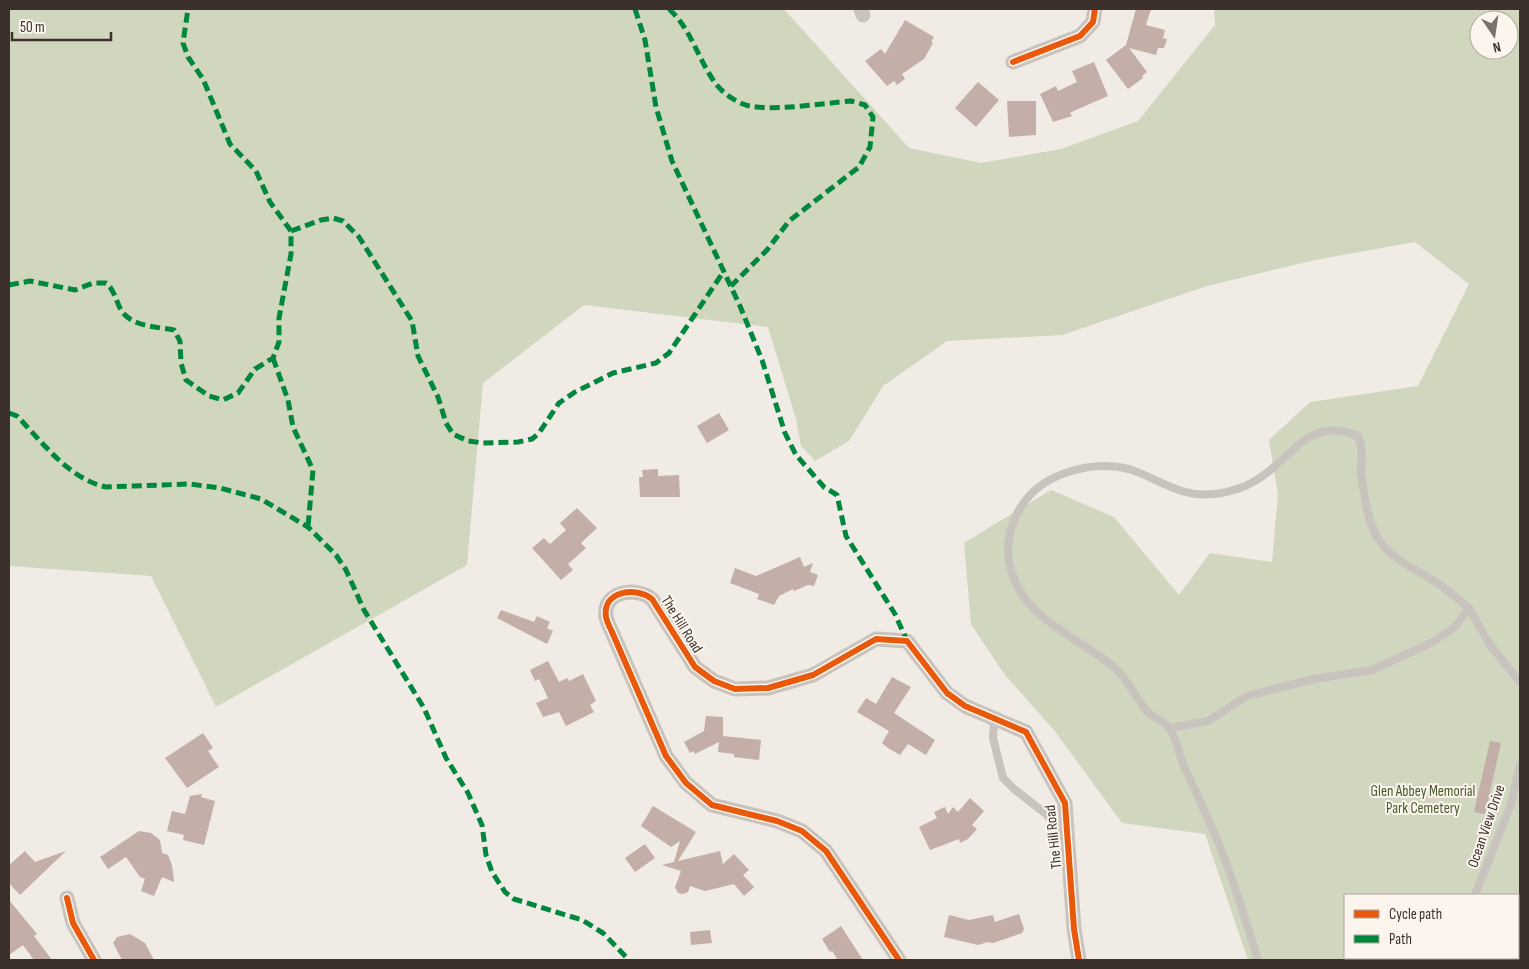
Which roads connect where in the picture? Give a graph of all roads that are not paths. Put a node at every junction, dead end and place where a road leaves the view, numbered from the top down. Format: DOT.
graph roads {
  1 [pos="1095,9"];
  2 [pos="1014,62"];
  3 [pos="1469,608"];
  4 [pos="1520,682"];
  5 [pos="994,720"];
  6 [pos="1170,728"];
  7 [pos="1520,765"];
  8 [pos="1518,785"];
  9 [pos="1068,841"];
  10 [pos="1475,894"];
  11 [pos="67,898"];
  12 [pos="94,960"];
  13 [pos="899,960"];
  14 [pos="1079,960"];
  15 [pos="1258,960"];
  1 -- 2 [label="street"];
  3 -- 4 [label="lane"];
  3 -- 6 [label="lane"];
  3 -- 6 [label="lane"];
  5 -- 9 [label="lane"];
  5 -- 9 [label="street, The Hill Road"];
  5 -- 13 [label="street, The Hill Road"];
  6 -- 15 [label="lane"];
  7 -- 8 [label="lane, Ocean View Drive"];
  8 -- 10 [label="lane, Ocean View Drive"];
  9 -- 14 [label="street, The Hill Road"];
  11 -- 12 [label="street"];
}
